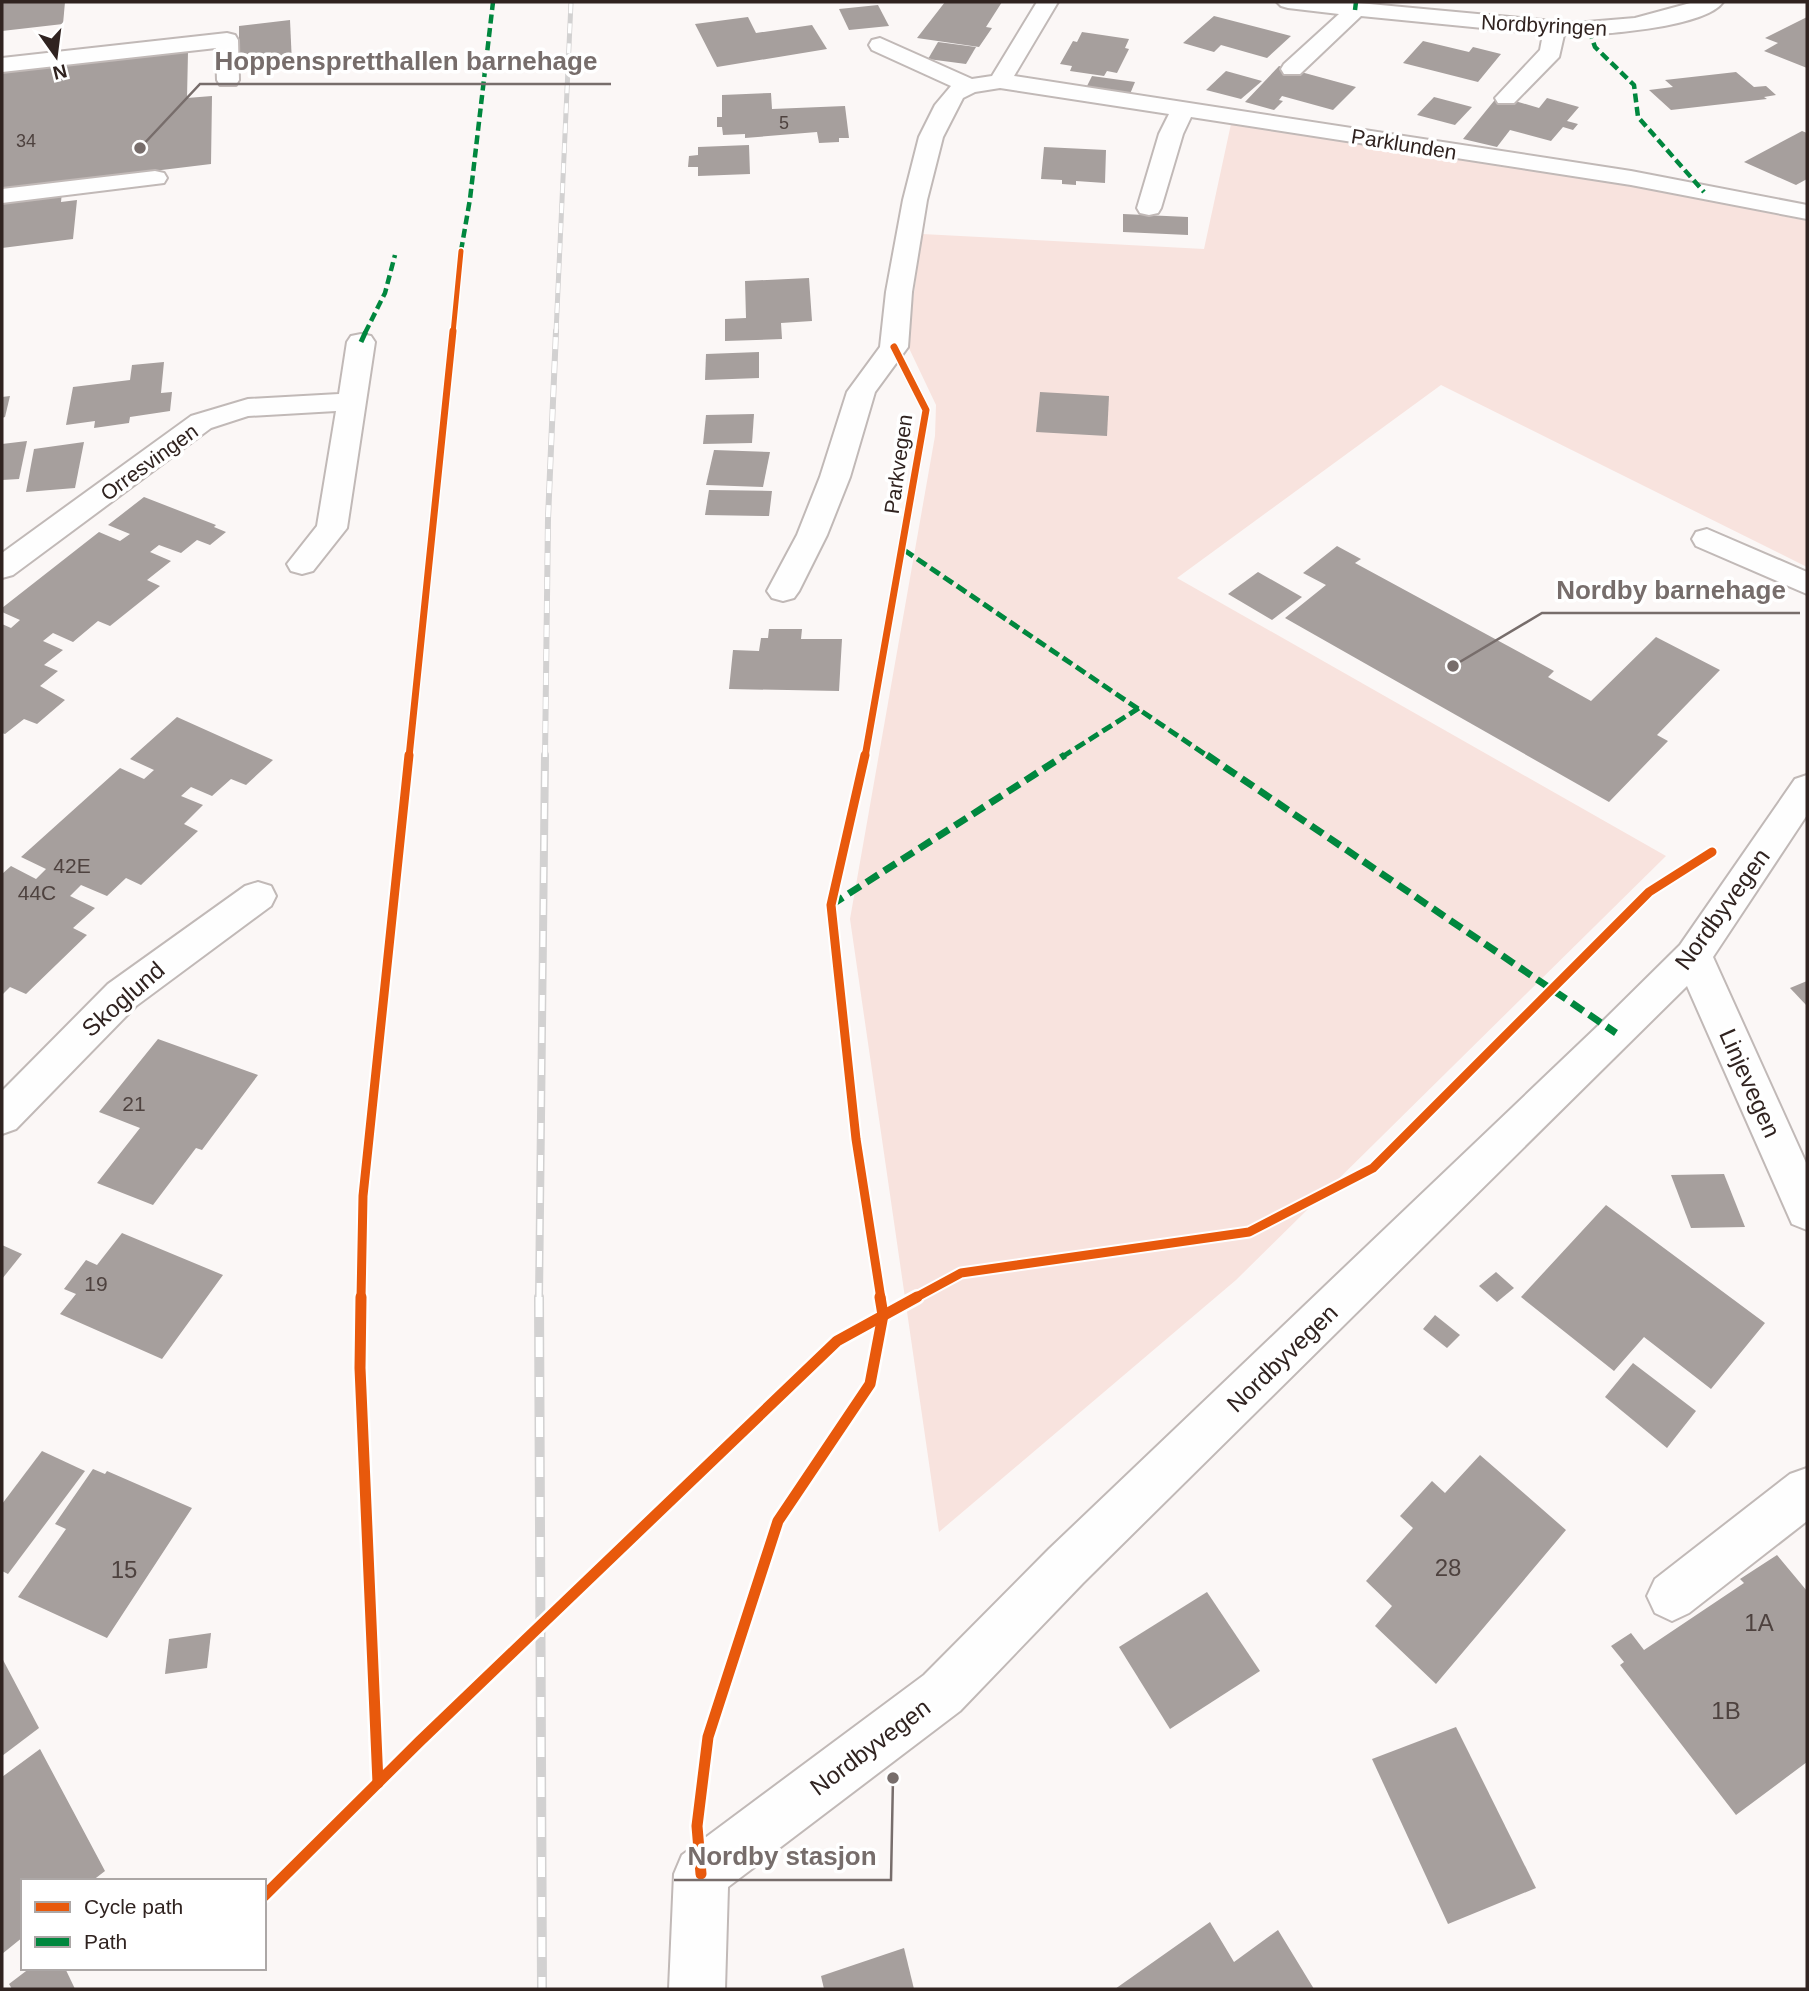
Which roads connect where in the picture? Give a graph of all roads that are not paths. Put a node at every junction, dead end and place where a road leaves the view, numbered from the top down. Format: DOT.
graph roads {
  1 [pos="1047,2"];
  2 [pos="1288,2"];
  3 [pos="1712,2"];
  4 [pos="1580,6"];
  5 [pos="1355,10"];
  6 [pos="1554,29"];
  7 [pos="1589,30"];
  8 [pos="880,45"];
  9 [pos="2,65"];
  10 [pos="1292,69"];
  11 [pos="228,80"];
  12 [pos="1000,81"];
  13 [pos="969,86"];
  14 [pos="1506,98"];
  15 [pos="1182,111"];
  16 [pos="155,178"];
  17 [pos="2,196"];
  18 [pos="1149,208"];
  19 [pos="1807,212"];
  20 [pos="361,342"];
  21 [pos="352,402"];
  22 [pos="1707,538"];
  23 [pos="302,564"];
  24 [pos="3,565"];
  25 [pos="1807,584"];
  26 [pos="783,591"];
  27 [pos="1807,788"];
  28 [pos="258,896"];
  29 [pos="1693,956"];
  30 [pos="2,1117"];
  31 [pos="1807,1211"];
  32 [pos="1807,1491"];
  33 [pos="1672,1597"];
  34 [pos="697,1989"];
  1 -- 12 [label="street"];
  2 -- 5 [label="street, Nordbyringen"];
  3 -- 7 [label="street, Nordbyringen"];
  4 -- 7 [label="street"];
  5 -- 6 [label="street, Nordbyringen"];
  5 -- 10 [label="street"];
  6 -- 7 [label="street, Nordbyringen"];
  6 -- 14 [label="street"];
  8 -- 13 [label="street"];
  9 -- 11 [label="street"];
  12 -- 13 [label="street"];
  12 -- 15 [label="street, Parklunden"];
  13 -- 26 [label="street"];
  15 -- 18 [label="street"];
  15 -- 19 [label="street, Parklunden"];
  16 -- 17 [label="street"];
  20 -- 21 [label="street"];
  21 -- 23 [label="street"];
  21 -- 24 [label="street, Orresvingen"];
  22 -- 25 [label="street"];
  27 -- 29 [label="street, Nordbyvegen"];
  28 -- 30 [label="street, Skoglund"];
  29 -- 31 [label="street, Linjevegen"];
  29 -- 34 [label="street, Nordbyvegen"];
  32 -- 33 [label="street"];
}
